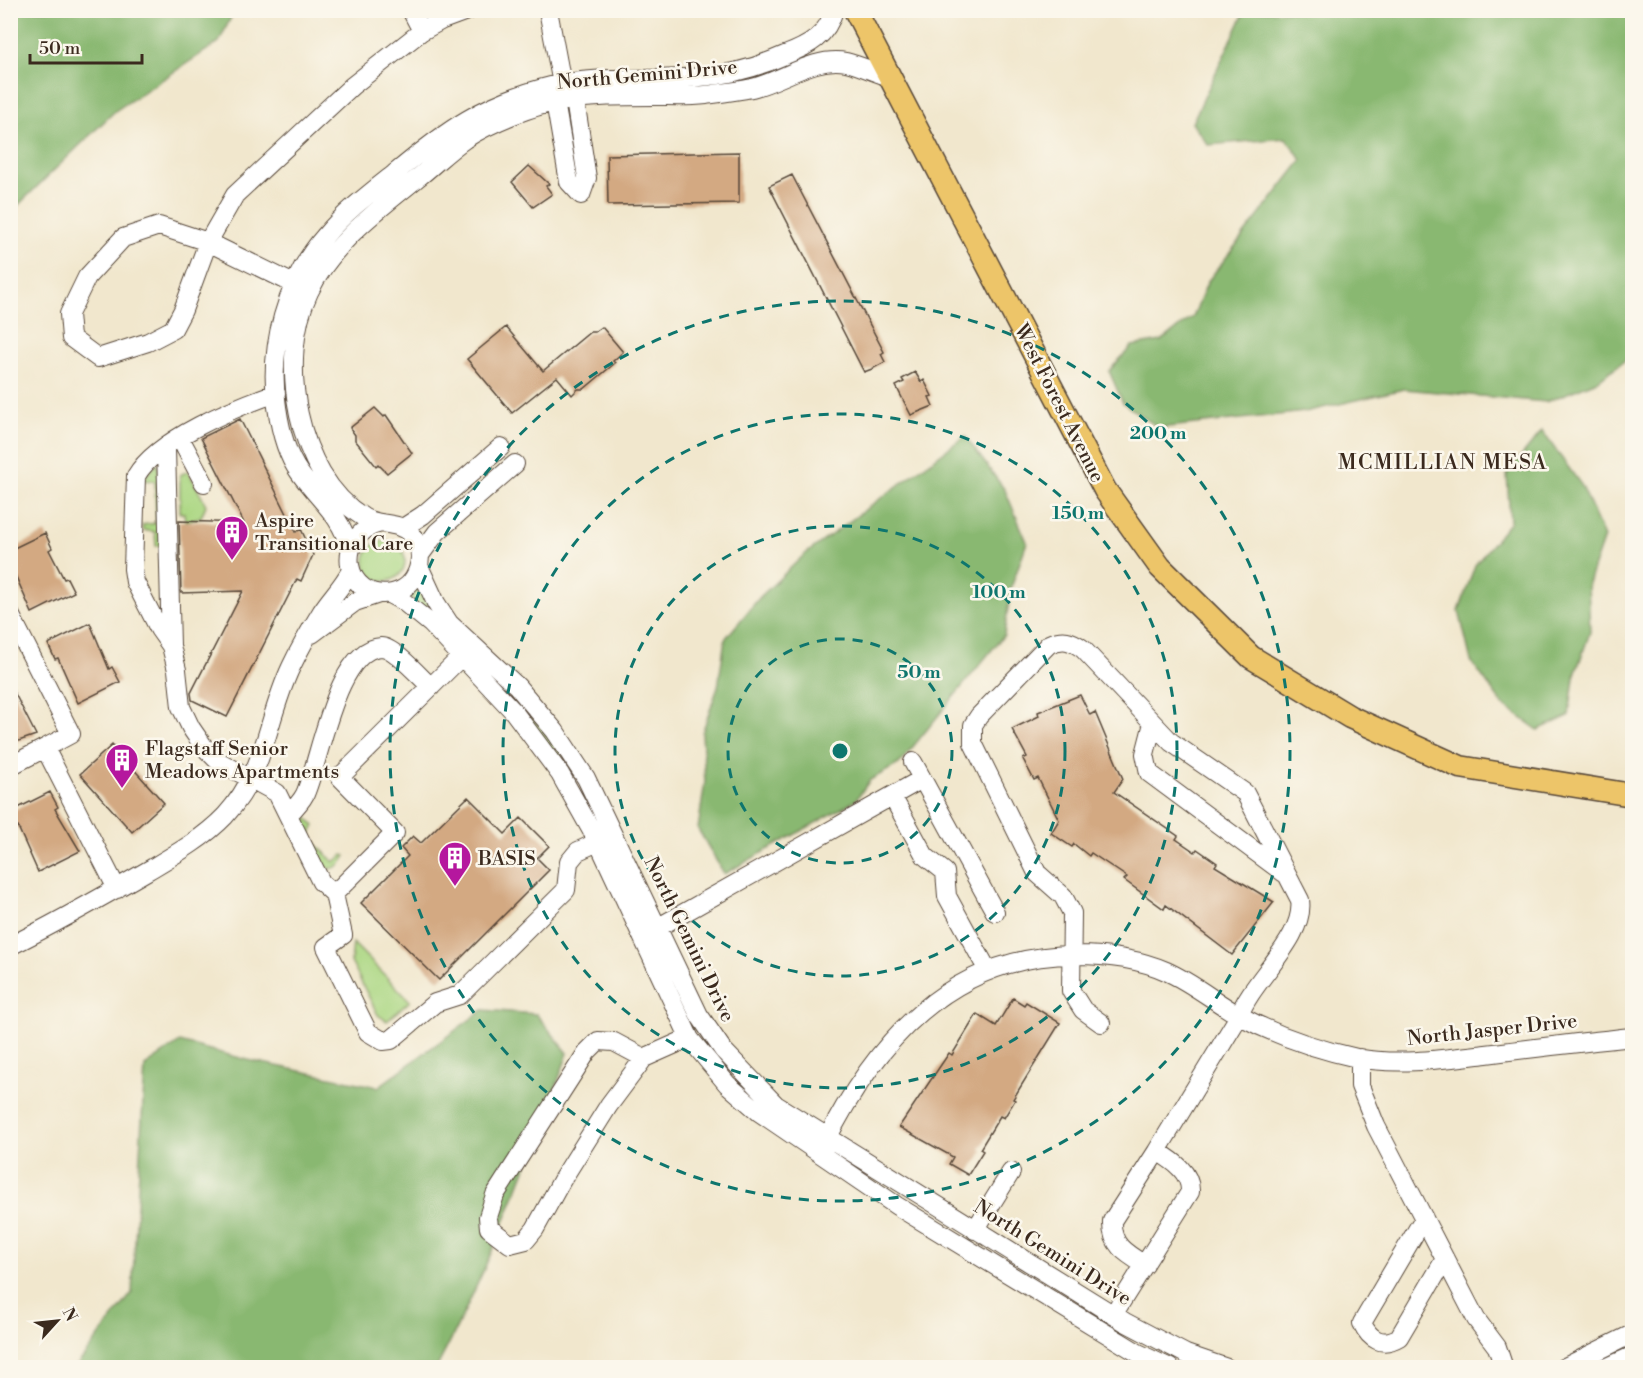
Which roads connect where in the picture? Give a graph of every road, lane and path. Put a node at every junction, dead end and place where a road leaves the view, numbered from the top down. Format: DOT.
graph roads {
  1 [pos="411,10"];
  2 [pos="469,10"];
  3 [pos="548,10"];
  4 [pos="834,10"];
  5 [pos="855,10"];
  6 [pos="422,31"];
  7 [pos="890,77"];
  8 [pos="563,91"];
  9 [pos="208,242"];
  10 [pos="302,289"];
  11 [pos="276,393"];
  12 [pos="173,443"];
  13 [pos="501,447"];
  14 [pos="515,464"];
  15 [pos="204,483"];
  16 [pos="381,523"];
  17 [pos="403,528"];
  18 [pos="350,549"];
  19 [pos="420,561"];
  20 [pos="351,570"];
  21 [pos="384,594"];
  22 [pos="10,614"];
  23 [pos="310,634"];
  24 [pos="171,646"];
  25 [pos="462,656"];
  26 [pos="430,687"];
  27 [pos="1153,723"];
  28 [pos="45,748"];
  29 [pos="318,756"];
  30 [pos="913,762"];
  31 [pos="10,766"];
  32 [pos="340,777"];
  33 [pos="251,778"];
  34 [pos="922,779"];
  35 [pos="1632,795"];
  36 [pos="892,796"];
  37 [pos="288,815"];
  38 [pos="598,842"];
  39 [pos="966,860"];
  40 [pos="945,872"];
  41 [pos="1287,875"];
  42 [pos="117,889"];
  43 [pos="334,894"];
  44 [pos="995,912"];
  45 [pos="657,928"];
  46 [pos="10,946"];
  47 [pos="1071,955"];
  48 [pos="988,971"];
  49 [pos="1239,1016"];
  50 [pos="1101,1023"];
  51 [pos="1632,1037"];
  52 [pos="689,1038"];
  53 [pos="644,1058"];
  54 [pos="1359,1058"];
  55 [pos="823,1146"];
  56 [pos="1157,1151"];
  57 [pos="1011,1172"];
  58 [pos="1424,1218"];
  59 [pos="975,1230"];
  60 [pos="1445,1259"];
  61 [pos="1145,1264"];
  62 [pos="1113,1315"];
  63 [pos="1632,1334"];
  64 [pos="1632,1356"];
  65 [pos="1170,1368"];
  66 [pos="1227,1368"];
  67 [pos="1504,1368"];
  68 [pos="1563,1368"];
  69 [pos="1606,1368"];
  1 -- 6 [label="street"];
  2 -- 6 [label="street"];
  3 -- 8 [label="street"];
  4 -- 8 [label="street, North Gemini Drive"];
  5 -- 7 [label="main road, West Forest Avenue"];
  6 -- 9 [label="street"];
  7 -- 8 [label="street, North Gemini Drive"];
  7 -- 35 [label="main road, West Forest Avenue"];
  8 -- 10 [label="street, North Gemini Drive"];
  9 -- 9 [label="street"];
  9 -- 10 [label="street"];
  10 -- 11 [label="street, North Gemini Drive"];
  10 -- 16 [label="street, North Gemini Drive"];
  11 -- 12 [label="street"];
  11 -- 18 [label="street, North Gemini Drive"];
  12 -- 15 [label="street"];
  12 -- 24 [label="street"];
  12 -- 24 [label="street"];
  13 -- 17 [label="street"];
  14 -- 19 [label="street"];
  16 -- 17 [label="street, North Gemini Drive"];
  16 -- 18 [label="street"];
  17 -- 19 [label="street, North Gemini Drive"];
  18 -- 20 [label="street, North Gemini Drive"];
  19 -- 21 [label="street"];
  19 -- 45 [label="street, North Gemini Drive"];
  20 -- 21 [label="street, North Gemini Drive"];
  20 -- 23 [label="street"];
  21 -- 23 [label="street"];
  21 -- 25 [label="street, North Gemini Drive"];
  22 -- 28 [label="street"];
  23 -- 33 [label="street"];
  24 -- 33 [label="street"];
  25 -- 26 [label="street"];
  25 -- 38 [label="street, North Gemini Drive"];
  26 -- 29 [label="street"];
  26 -- 32 [label="street"];
  27 -- 41 [label="street"];
  27 -- 41 [label="street"];
  27 -- 47 [label="street"];
  28 -- 31 [label="street"];
  28 -- 42 [label="street"];
  29 -- 32 [label="street"];
  29 -- 37 [label="street"];
  30 -- 34 [label="street"];
  32 -- 43 [label="street"];
  33 -- 37 [label="street"];
  33 -- 42 [label="street"];
  34 -- 36 [label="street"];
  34 -- 39 [label="street"];
  36 -- 40 [label="street"];
  36 -- 45 [label="street"];
  37 -- 43 [label="street"];
  38 -- 43 [label="street"];
  38 -- 52 [label="street, North Gemini Drive"];
  39 -- 40 [label="street"];
  39 -- 44 [label="street"];
  40 -- 48 [label="street"];
  41 -- 49 [label="street"];
  42 -- 46 [label="street"];
  45 -- 55 [label="street, North Gemini Drive"];
  47 -- 48 [label="street, North Jasper Drive"];
  47 -- 49 [label="street, North Jasper Drive"];
  47 -- 50 [label="street"];
  48 -- 55 [label="street, North Jasper Drive"];
  49 -- 54 [label="street, North Jasper Drive"];
  49 -- 56 [label="street"];
  51 -- 54 [label="street, North Jasper Drive"];
  52 -- 53 [label="street"];
  52 -- 55 [label="street, North Gemini Drive"];
  53 -- 53 [label="street"];
  54 -- 58 [label="street"];
  55 -- 59 [label="street, North Gemini Drive"];
  55 -- 65 [label="street, North Gemini Drive"];
  56 -- 61 [label="street"];
  56 -- 61 [label="street"];
  57 -- 59 [label="street"];
  58 -- 60 [label="street"];
  58 -- 60 [label="street"];
  59 -- 62 [label="street, North Gemini Drive"];
  60 -- 67 [label="street"];
  61 -- 62 [label="street"];
  62 -- 66 [label="street, North Gemini Drive"];
  63 -- 68 [label="street"];
  64 -- 69 [label="street"];
}
